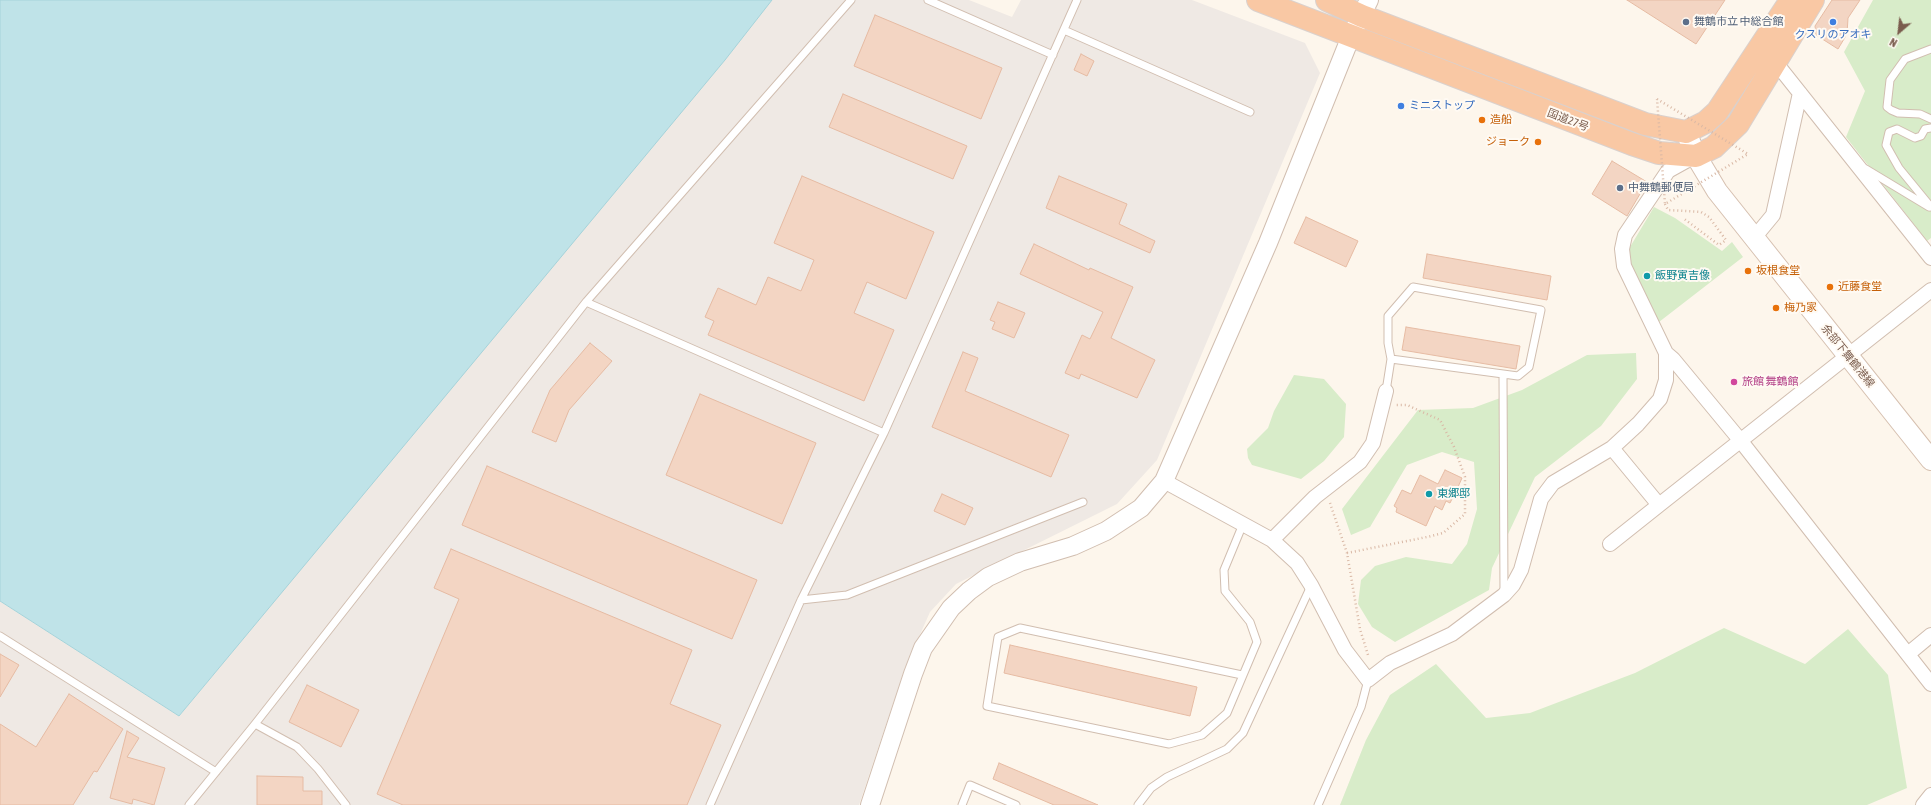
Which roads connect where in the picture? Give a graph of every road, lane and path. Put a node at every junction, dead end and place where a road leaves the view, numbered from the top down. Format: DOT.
graph roads {
  1 [pos="850,0"];
  2 [pos="928,0"];
  3 [pos="1077,0"];
  4 [pos="1258,0"];
  5 [pos="1327,0"];
  6 [pos="1791,0"];
  7 [pos="1813,0"];
  8 [pos="1366,8"];
  9 [pos="1064,30"];
  10 [pos="1351,36"];
  11 [pos="1931,49"];
  12 [pos="1054,55"];
  13 [pos="1776,63"];
  14 [pos="1800,93"];
  15 [pos="1250,112"];
  16 [pos="1931,119"];
  17 [pos="1931,128"];
  18 [pos="1686,132"];
  19 [pos="1696,156"];
  20 [pos="1855,163"];
  21 [pos="1665,204"];
  22 [pos="1931,208"];
  23 [pos="1683,218"];
  24 [pos="1754,238"];
  25 [pos="1931,258"];
  26 [pos="1931,290"];
  27 [pos="586,302"];
  28 [pos="1666,353"];
  29 [pos="1848,356"];
  30 [pos="1391,359"];
  31 [pos="1503,374"];
  32 [pos="1386,390"];
  33 [pos="1382,404"];
  34 [pos="884,433"];
  35 [pos="1740,440"];
  36 [pos="1612,448"];
  37 [pos="1931,460"];
  38 [pos="1164,481"];
  39 [pos="1326,489"];
  40 [pos="1083,502"];
  41 [pos="1659,505"];
  42 [pos="1243,524"];
  43 [pos="1272,540"];
  44 [pos="1610,544"];
  45 [pos="1347,554"];
  46 [pos="1311,585"];
  47 [pos="1504,595"];
  48 [pos="801,600"];
  49 [pos="0,636"];
  50 [pos="1931,636"];
  51 [pos="1908,654"];
  52 [pos="1242,676"];
  53 [pos="1371,678"];
  54 [pos="1931,684"];
  55 [pos="255,724"];
  56 [pos="216,772"];
  57 [pos="1931,795"];
  58 [pos="189,805"];
  59 [pos="346,805"];
  60 [pos="710,805"];
  61 [pos="870,805"];
  62 [pos="962,805"];
  63 [pos="1016,805"];
  64 [pos="1138,805"];
  65 [pos="1318,805"];
  66 [pos="1923,805"];
  1 -- 27 [label="lane"];
  2 -- 12 [label="lane"];
  3 -- 9 [label="lane"];
  4 -- 10 [label="highway, 国道27号"];
  5 -- 8 [label="highway"];
  6 -- 18 [label="highway"];
  7 -- 13 [label="highway"];
  8 -- 10 [label="street"];
  8 -- 18 [label="highway"];
  9 -- 12 [label="lane"];
  9 -- 15 [label="lane"];
  10 -- 19 [label="highway, 国道27号"];
  10 -- 38 [label="street"];
  11 -- 16 [label="lane"];
  12 -- 34 [label="lane"];
  13 -- 14 [label="street"];
  13 -- 19 [label="highway"];
  14 -- 20 [label="street"];
  14 -- 24 [label="street"];
  17 -- 22 [label="lane"];
  18 -- 19 [label="main road, 余部下舞鶴港線"];
  19 -- 24 [label="main road, 余部下舞鶴港線"];
  19 -- 28 [label="street"];
  20 -- 22 [label="lane"];
  20 -- 25 [label="street"];
  21 -- 21 [label="path, bridge"];
  21 -- 23 [label="path"];
  24 -- 29 [label="main road, 余部下舞鶴港線"];
  26 -- 29 [label="street"];
  27 -- 34 [label="lane"];
  27 -- 55 [label="lane"];
  28 -- 35 [label="street"];
  28 -- 36 [label="street"];
  29 -- 35 [label="street"];
  29 -- 37 [label="main road, 余部下舞鶴港線"];
  30 -- 31 [label="lane"];
  30 -- 31 [label="lane"];
  30 -- 32 [label="lane"];
  31 -- 47 [label="lane"];
  32 -- 33 [label="street"];
  33 -- 39 [label="street"];
  33 -- 45 [label="path"];
  34 -- 48 [label="lane"];
  35 -- 41 [label="street"];
  35 -- 51 [label="street"];
  36 -- 41 [label="street"];
  36 -- 47 [label="street"];
  38 -- 42 [label="street"];
  38 -- 61 [label="street"];
  39 -- 43 [label="street"];
  39 -- 45 [label="path"];
  40 -- 48 [label="lane"];
  41 -- 44 [label="street"];
  42 -- 43 [label="street"];
  42 -- 52 [label="lane"];
  43 -- 46 [label="street"];
  45 -- 53 [label="path"];
  46 -- 53 [label="street"];
  46 -- 64 [label="lane"];
  47 -- 53 [label="street"];
  48 -- 60 [label="lane"];
  49 -- 56 [label="lane"];
  50 -- 51 [label="street"];
  51 -- 54 [label="street"];
  52 -- 52 [label="lane"];
  53 -- 65 [label="lane"];
  55 -- 56 [label="lane"];
  55 -- 59 [label="lane"];
  56 -- 58 [label="lane"];
  57 -- 66 [label="street"];
  62 -- 63 [label="lane"];
}
